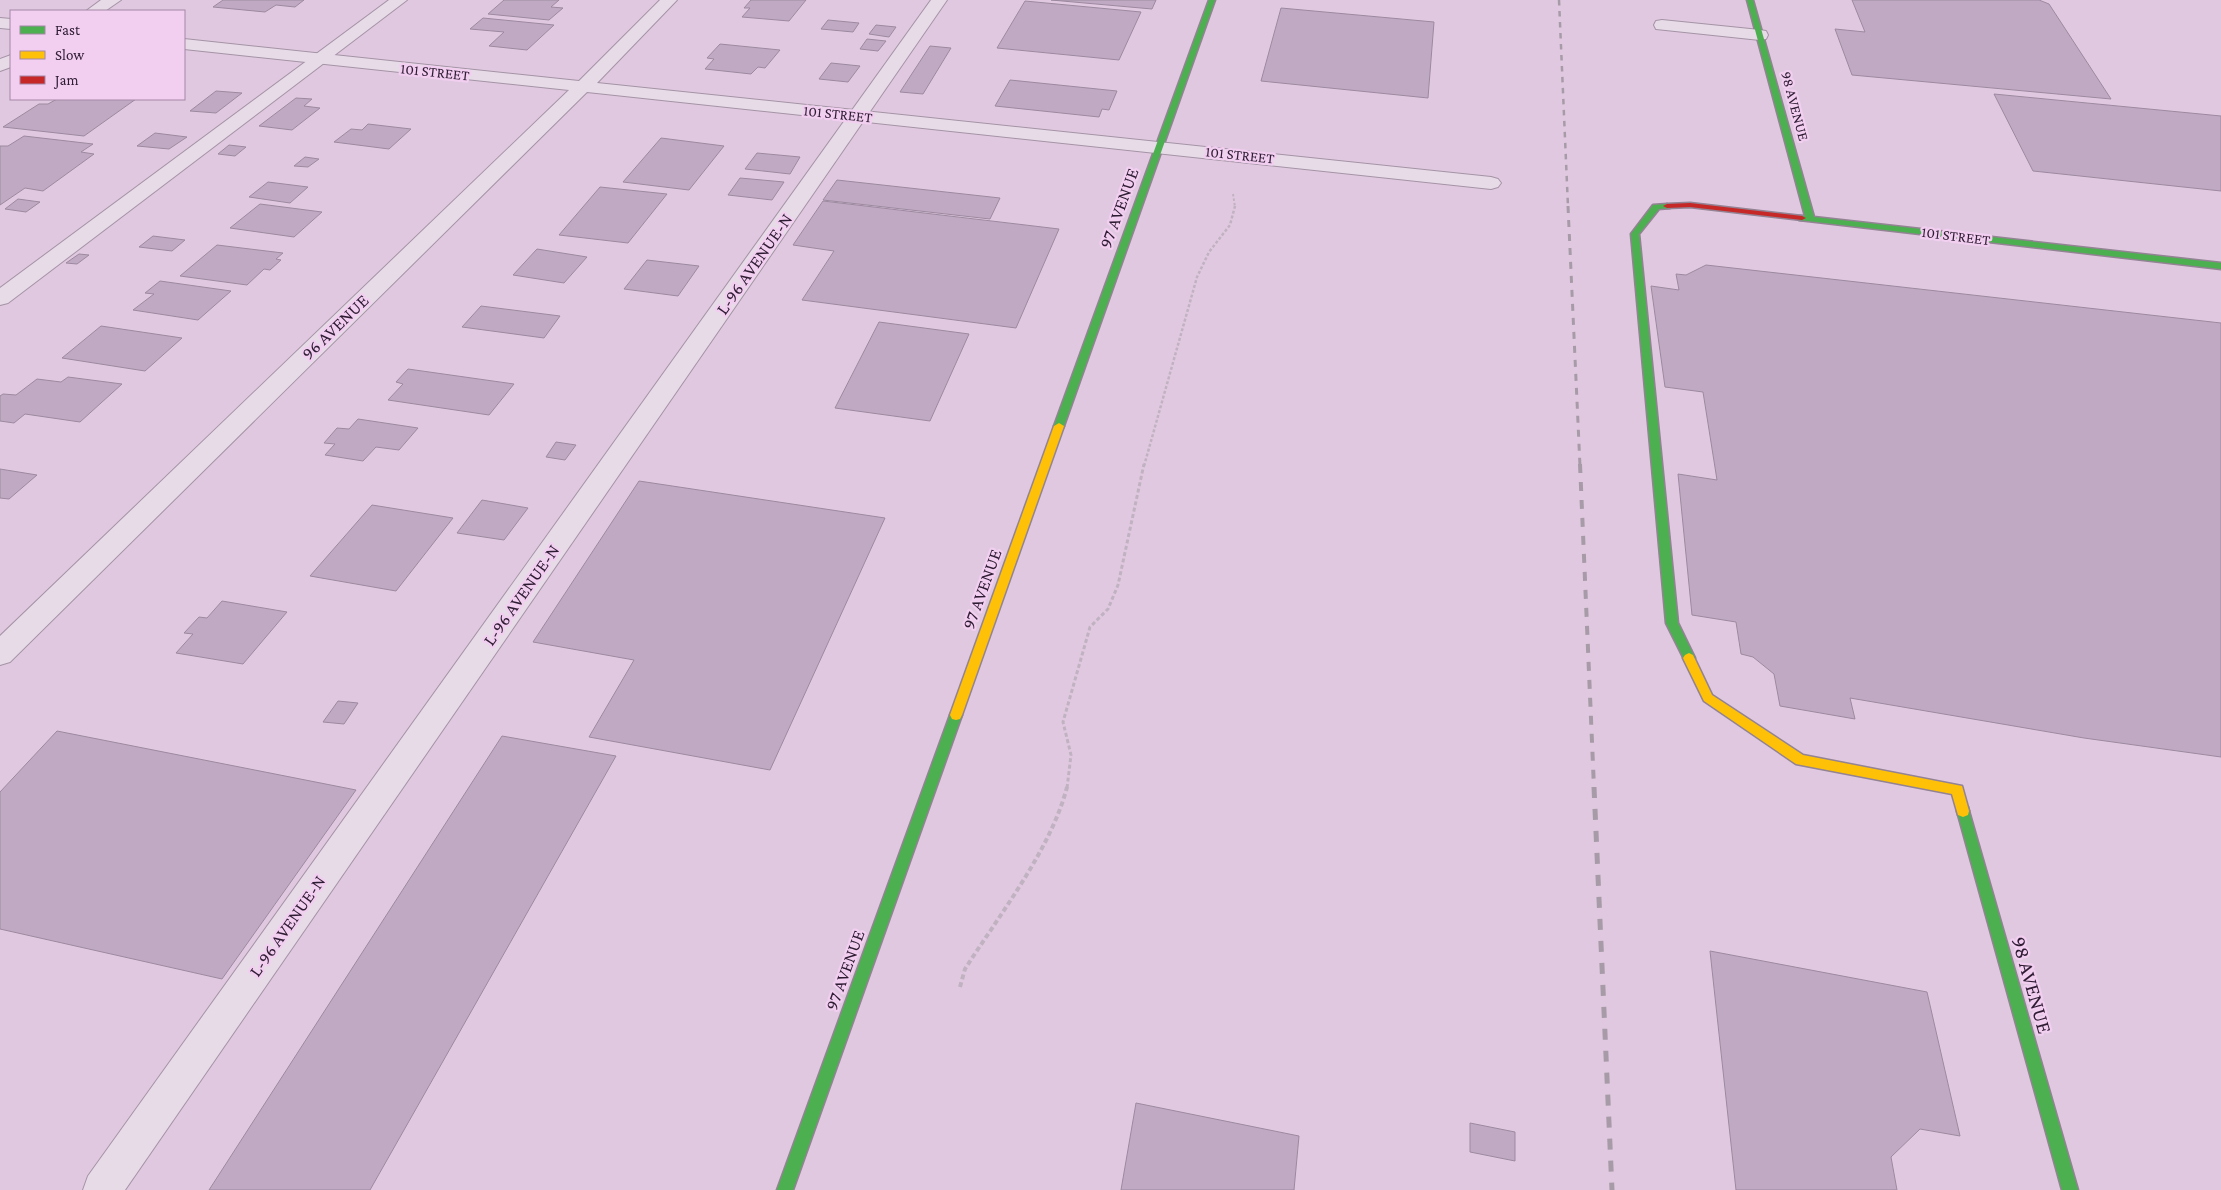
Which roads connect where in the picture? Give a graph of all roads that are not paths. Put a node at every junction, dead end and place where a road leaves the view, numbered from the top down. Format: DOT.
graph roads {
  1 [pos="113,0"];
  2 [pos="399,0"];
  3 [pos="669,0"];
  4 [pos="939,0"];
  5 [pos="1212,0"];
  6 [pos="1750,0"];
  7 [pos="96,10"];
  8 [pos="1662,25"];
  9 [pos="1760,35"];
  10 [pos="185,44"];
  11 [pos="320,60"];
  12 [pos="582,88"];
  13 [pos="858,116"];
  14 [pos="1160,146"];
  15 [pos="1492,183"];
  16 [pos="1810,219"];
  17 [pos="2221,266"];
  18 [pos="0,298"];
  19 [pos="0,654"];
  20 [pos="1958,790"];
  21 [pos="102,1190"];
  22 [pos="785,1190"];
  23 [pos="2070,1190"];
  1 -- 7 [label="street"];
  2 -- 11 [label="street"];
  3 -- 12 [label="street, 96 AVENUE"];
  4 -- 13 [label="street, L-96 AVENUE-N"];
  5 -- 14 [label="street, 97 AVENUE"];
  6 -- 9 [label="street, 98 AVENUE"];
  8 -- 9 [label="street"];
  9 -- 16 [label="street, 98 AVENUE"];
  10 -- 11 [label="street, 101 STREET"];
  11 -- 12 [label="street, 101 STREET"];
  11 -- 18 [label="street"];
  12 -- 13 [label="street, 101 STREET"];
  12 -- 19 [label="street, 96 AVENUE"];
  13 -- 14 [label="street, 101 STREET"];
  13 -- 21 [label="street, L-96 AVENUE-N"];
  14 -- 15 [label="street, 101 STREET"];
  14 -- 22 [label="street, 97 AVENUE"];
  16 -- 17 [label="street, 101 STREET"];
  16 -- 20 [label="street, 101 STREET"];
  20 -- 23 [label="street, 98 AVENUE"];
}
